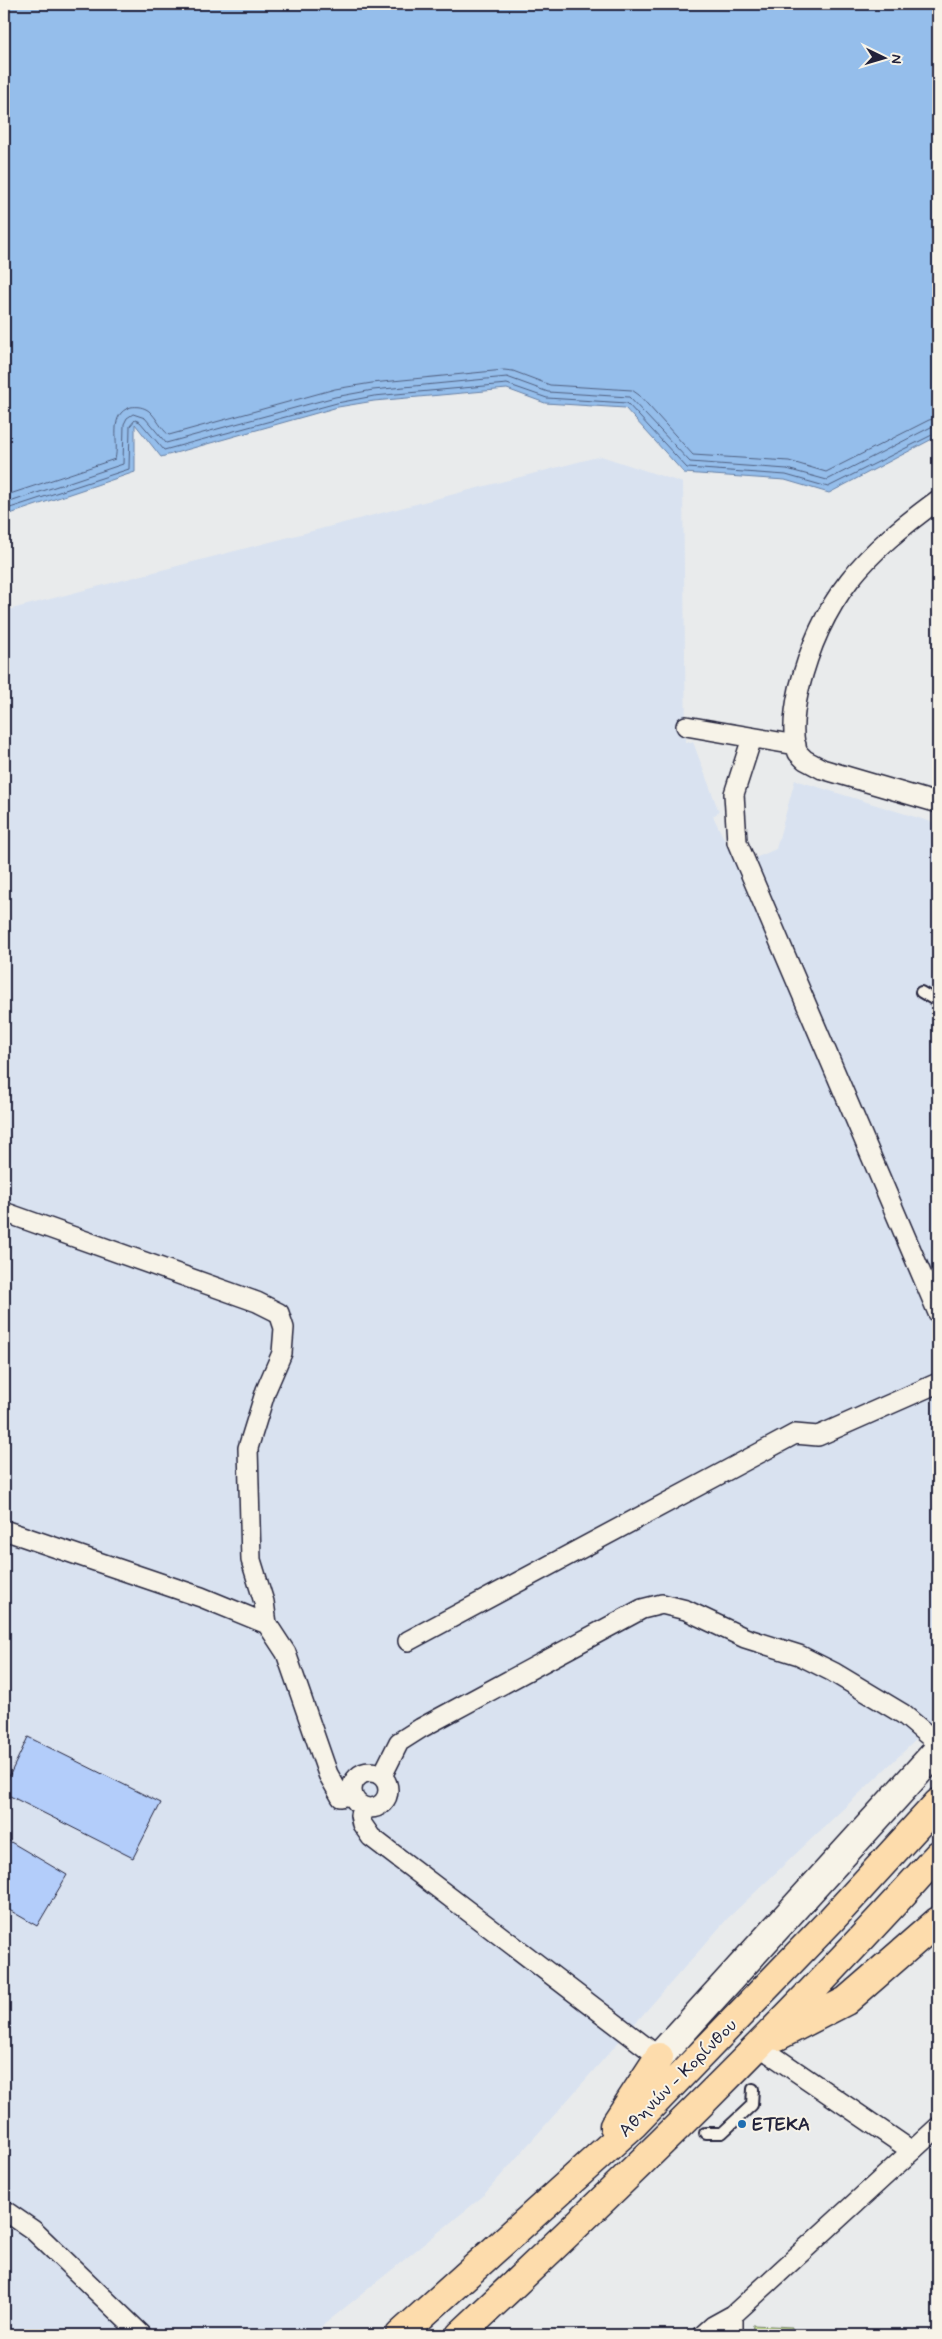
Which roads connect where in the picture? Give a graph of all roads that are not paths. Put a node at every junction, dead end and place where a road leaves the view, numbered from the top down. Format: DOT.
graph roads {
  1 [pos="938,500"];
  2 [pos="686,726"];
  3 [pos="752,738"];
  4 [pos="796,745"];
  5 [pos="938,803"];
  6 [pos="921,992"];
  7 [pos="938,1002"];
  8 [pos="4,1212"];
  9 [pos="938,1313"];
  10 [pos="938,1383"];
  11 [pos="4,1530"];
  12 [pos="267,1624"];
  13 [pos="408,1641"];
  14 [pos="938,1744"];
  15 [pos="938,1750"];
  16 [pos="382,1776"];
  17 [pos="347,1796"];
  18 [pos="938,1803"];
  19 [pos="364,1816"];
  20 [pos="938,1855"];
  21 [pos="938,1922"];
  22 [pos="759,2046"];
  23 [pos="659,2057"];
  24 [pos="754,2089"];
  25 [pos="938,2127"];
  26 [pos="705,2133"];
  27 [pos="912,2151"];
  28 [pos="584,2171"];
  29 [pos="4,2210"];
  30 [pos="733,2315"];
  31 [pos="142,2335"];
  32 [pos="400,2335"];
  33 [pos="460,2335"];
  34 [pos="703,2335"];
  35 [pos="733,2335"];
  1 -- 4 [label="street"];
  2 -- 3 [label="street"];
  3 -- 4 [label="street"];
  3 -- 9 [label="street"];
  4 -- 5 [label="street"];
  6 -- 7 [label="lane"];
  8 -- 12 [label="street"];
  10 -- 13 [label="street"];
  11 -- 12 [label="street"];
  12 -- 17 [label="street"];
  14 -- 16 [label="street"];
  15 -- 23 [label="main road"];
  16 -- 17 [label="street"];
  16 -- 19 [label="street"];
  17 -- 19 [label="street"];
  18 -- 28 [label="highway, Αθηνών - Κορίνθου"];
  19 -- 23 [label="street"];
  20 -- 22 [label="highway, Αθηνών - Κορίνθου"];
  21 -- 22 [label="highway"];
  22 -- 27 [label="street"];
  22 -- 33 [label="highway, Αθηνών - Κορίνθου"];
  23 -- 28 [label="highway"];
  24 -- 26 [label="lane"];
  25 -- 27 [label="street"];
  27 -- 30 [label="street"];
  28 -- 32 [label="highway, Αθηνών - Κορίνθου"];
  29 -- 31 [label="street"];
  30 -- 34 [label="street"];
  30 -- 35 [label="street"];
}
